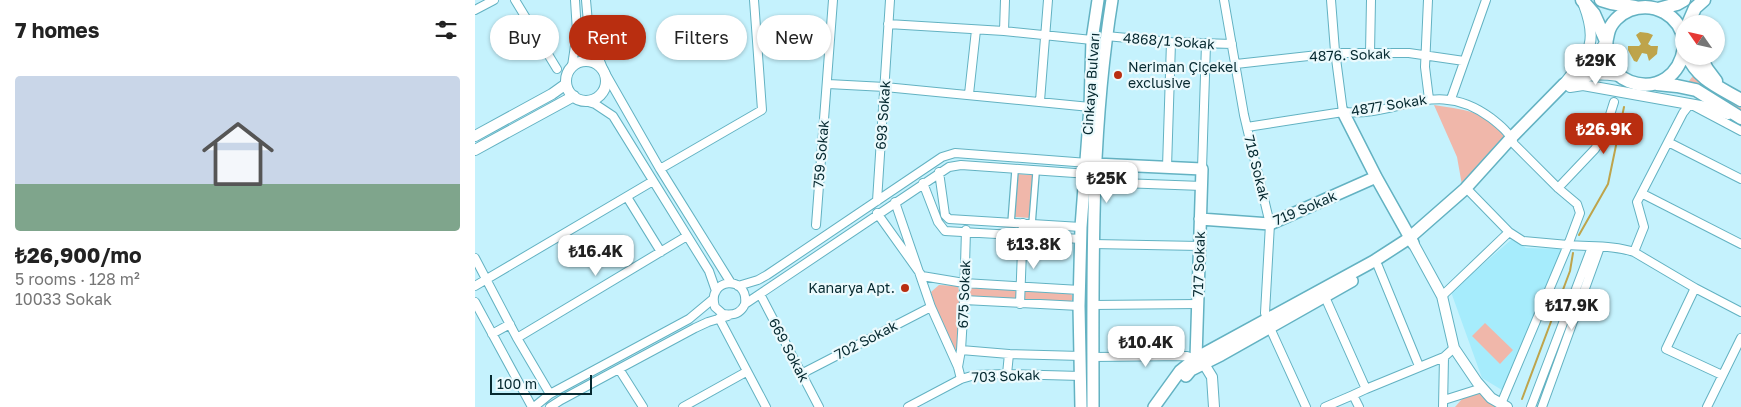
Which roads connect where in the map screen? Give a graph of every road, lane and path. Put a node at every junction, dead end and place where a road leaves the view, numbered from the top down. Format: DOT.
graph roads {
  1 [pos="494,0"];
  2 [pos="515,0"];
  3 [pos="575,0"];
  4 [pos="586,0"];
  5 [pos="754,0"];
  6 [pos="833,0"];
  7 [pos="890,0"];
  8 [pos="1005,0"];
  9 [pos="1047,0"];
  10 [pos="1098,0"];
  11 [pos="1112,0"];
  12 [pos="1224,0"];
  13 [pos="1331,0"];
  14 [pos="1371,0"];
  15 [pos="1428,0"];
  16 [pos="1486,0"];
  17 [pos="1582,0"];
  18 [pos="1601,0"];
  19 [pos="1684,0"];
  20 [pos="1704,0"];
  21 [pos="1637,7"];
  22 [pos="1658,8"];
  23 [pos="475,10"];
  24 [pos="1692,15"];
  25 [pos="1700,15"];
  26 [pos="1675,20"];
  27 [pos="888,24"];
  28 [pos="976,30"];
  29 [pos="1003,32"];
  30 [pos="1045,36"];
  31 [pos="1106,36"];
  32 [pos="1092,40"];
  33 [pos="1171,42"];
  34 [pos="1606,42"];
  35 [pos="1206,44"];
  36 [pos="1232,44"];
  37 [pos="1336,53"];
  38 [pos="1370,53"];
  39 [pos="1425,55"];
  40 [pos="1464,61"];
  41 [pos="1236,64"];
  42 [pos="1678,65"];
  43 [pos="1692,65"];
  44 [pos="1705,65"];
  45 [pos="572,66"];
  46 [pos="557,69"];
  47 [pos="604,71"];
  48 [pos="1620,76"];
  49 [pos="566,84"];
  50 [pos="828,84"];
  51 [pos="1655,84"];
  52 [pos="1567,86"];
  53 [pos="885,87"];
  54 [pos="1722,89"];
  55 [pos="969,94"];
  56 [pos="574,96"];
  57 [pos="1429,99"];
  58 [pos="1451,99"];
  59 [pos="1741,100"];
  60 [pos="585,101"];
  61 [pos="1040,101"];
  62 [pos="1614,102"];
  63 [pos="1690,104"];
  64 [pos="1090,107"];
  65 [pos="1343,112"];
  66 [pos="1741,119"];
  67 [pos="1247,127"];
  68 [pos="1741,131"];
  69 [pos="475,136"];
  70 [pos="1513,140"];
  71 [pos="1668,142"];
  72 [pos="475,150"];
  73 [pos="1167,167"];
  74 [pos="1202,168"];
  75 [pos="660,169"];
  76 [pos="1015,171"];
  77 [pos="1091,171"];
  78 [pos="939,172"];
  79 [pos="1036,173"];
  80 [pos="1376,177"];
  81 [pos="1741,179"];
  82 [pos="653,181"];
  83 [pos="923,183"];
  84 [pos="1202,186"];
  85 [pos="1558,188"];
  86 [pos="1470,192"];
  87 [pos="1643,194"];
  88 [pos="627,197"];
  89 [pos="877,201"];
  90 [pos="895,202"];
  91 [pos="877,213"];
  92 [pos="1201,220"];
  93 [pos="967,221"];
  94 [pos="1011,223"];
  95 [pos="1023,223"];
  96 [pos="1033,224"];
  97 [pos="1271,224"];
  98 [pos="816,225"];
  99 [pos="1081,227"];
  100 [pos="1509,232"];
  101 [pos="966,233"];
  102 [pos="687,236"];
  103 [pos="1024,236"];
  104 [pos="1081,239"];
  105 [pos="1412,240"];
  106 [pos="1093,244"];
  107 [pos="1741,244"];
  108 [pos="1568,245"];
  109 [pos="1200,246"];
  110 [pos="1596,247"];
  111 [pos="661,252"];
  112 [pos="1634,252"];
  113 [pos="475,258"];
  114 [pos="1378,266"];
  115 [pos="922,276"];
  116 [pos="487,280"];
  117 [pos="964,283"];
  118 [pos="735,284"];
  119 [pos="475,286"];
  120 [pos="1021,287"];
  121 [pos="1695,288"];
  122 [pos="1080,290"];
  123 [pos="716,291"];
  124 [pos="760,294"];
  125 [pos="1442,296"];
  126 [pos="1325,297"];
  127 [pos="713,299"];
  128 [pos="964,300"];
  129 [pos="475,302"];
  130 [pos="745,304"];
  131 [pos="1021,304"];
  132 [pos="1092,304"];
  133 [pos="1197,304"];
  134 [pos="1079,306"];
  135 [pos="931,307"];
  136 [pos="1741,312"];
  137 [pos="734,314"];
  138 [pos="719,318"];
  139 [pos="510,324"];
  140 [pos="1268,324"];
  141 [pos="493,334"];
  142 [pos="517,338"];
  143 [pos="1741,338"];
  144 [pos="1454,348"];
  145 [pos="961,350"];
  146 [pos="1009,354"];
  147 [pos="1081,356"];
  148 [pos="1445,356"];
  149 [pos="1093,357"];
  150 [pos="1200,361"];
  151 [pos="1419,366"];
  152 [pos="958,367"];
  153 [pos="619,368"];
  154 [pos="746,372"];
  155 [pos="801,374"];
  156 [pos="1007,374"];
  157 [pos="1722,375"];
  158 [pos="1081,376"];
  159 [pos="961,379"];
  160 [pos="1482,388"];
  161 [pos="1366,389"];
  162 [pos="550,394"];
  163 [pos="1353,395"];
  164 [pos="563,403"];
  165 [pos="923,404"];
  166 [pos="1443,404"];
  167 [pos="1504,405"];
  168 [pos="533,407"];
  169 [pos="550,407"];
  170 [pos="643,407"];
  171 [pos="683,407"];
  172 [pos="766,407"];
  173 [pos="819,407"];
  174 [pos="908,407"];
  175 [pos="1081,407"];
  176 [pos="1093,407"];
  177 [pos="1154,407"];
  178 [pos="1162,407"];
  179 [pos="1214,407"];
  180 [pos="1306,407"];
  181 [pos="1325,407"];
  182 [pos="1359,407"];
  183 [pos="1531,407"];
  184 [pos="1542,407"];
  185 [pos="1707,407"];
  1 -- 23 [label="street"];
  2 -- 46 [label="street"];
  3 -- 45 [label="street"];
  4 -- 47 [label="street"];
  5 -- 75 [label="street"];
  6 -- 50 [label="street, 759 Sokak"];
  7 -- 27 [label="street, 693 Sokak"];
  8 -- 29 [label="street"];
  9 -- 30 [label="street"];
  10 -- 32 [label="main road, Cinkaya Bulvarı"];
  11 -- 31 [label="main road, Cinkaya Bulvarı"];
  12 -- 36 [label="street, 718 Sokak"];
  13 -- 37 [label="street"];
  14 -- 38 [label="street"];
  15 -- 39 [label="street"];
  16 -- 40 [label="street"];
  17 -- 34 [label="main road"];
  17 -- 52 [label="street"];
  18 -- 21 [label="main road"];
  19 -- 22 [label="main road"];
  20 -- 24 [label="main road"];
  20 -- 25 [label="main road"];
  21 -- 22 [label="main road"];
  21 -- 34 [label="main road"];
  22 -- 26 [label="main road"];
  27 -- 28 [label="street"];
  27 -- 53 [label="street, 693 Sokak"];
  28 -- 29 [label="street"];
  28 -- 55 [label="street"];
  29 -- 30 [label="street"];
  30 -- 32 [label="street"];
  30 -- 61 [label="street"];
  31 -- 33 [label="street, 4868/1 Sokak"];
  31 -- 77 [label="main road, Cinkaya Bulvarı"];
  32 -- 64 [label="main road, Cinkaya Bulvarı"];
  33 -- 35 [label="street, 4868/1 Sokak"];
  33 -- 73 [label="street"];
  34 -- 48 [label="main road"];
  34 -- 52 [label="street"];
  35 -- 36 [label="street, 4868/1 Sokak"];
  35 -- 74 [label="street"];
  36 -- 41 [label="street, 718 Sokak"];
  37 -- 38 [label="street, 4876. Sokak"];
  37 -- 41 [label="street, 4876. Sokak"];
  37 -- 65 [label="street"];
  38 -- 39 [label="street, 4876. Sokak"];
  39 -- 40 [label="street, 4876. Sokak"];
  39 -- 57 [label="street"];
  40 -- 58 [label="street"];
  41 -- 67 [label="street, 718 Sokak"];
  42 -- 51 [label="main road"];
  43 -- 54 [label="main road"];
  44 -- 54 [label="main road"];
  45 -- 47 [label="street"];
  45 -- 49 [label="street"];
  47 -- 60 [label="street"];
  47 -- 75 [label="street"];
  48 -- 51 [label="main road"];
  48 -- 52 [label="street"];
  49 -- 56 [label="street"];
  49 -- 69 [label="street"];
  50 -- 53 [label="street"];
  50 -- 98 [label="street, 759 Sokak"];
  51 -- 66 [label="main road"];
  52 -- 63 [label="street"];
  52 -- 70 [label="main road"];
  53 -- 55 [label="street"];
  53 -- 89 [label="street, 693 Sokak"];
  54 -- 59 [label="main road"];
  55 -- 61 [label="street"];
  56 -- 60 [label="street"];
  56 -- 72 [label="street"];
  57 -- 58 [label="street, 4877 Sokak"];
  57 -- 65 [label="street, 4877 Sokak"];
  58 -- 70 [label="street, 4877 Sokak"];
  60 -- 82 [label="street"];
  61 -- 64 [label="street"];
  62 -- 85 [label="street"];
  63 -- 66 [label="street"];
  63 -- 68 [label="street"];
  63 -- 71 [label="street"];
  64 -- 77 [label="main road, Cinkaya Bulvarı"];
  65 -- 67 [label="street, 4877 Sokak"];
  65 -- 80 [label="main road"];
  67 -- 97 [label="street, 718 Sokak"];
  70 -- 85 [label="street, 4877 Sokak"];
  70 -- 86 [label="main road"];
  70 -- 105 [label="main road"];
  71 -- 81 [label="street"];
  71 -- 87 [label="street"];
  73 -- 74 [label="main road"];
  73 -- 77 [label="main road"];
  74 -- 84 [label="main road, 717 Sokak"];
  75 -- 118 [label="street"];
  76 -- 94 [label="street"];
  77 -- 78 [label="street"];
  77 -- 84 [label="street"];
  77 -- 89 [label="street"];
  77 -- 99 [label="main road, Cinkaya Bulvarı"];
  77 -- 106 [label="main road, Cinkaya Bulvarı"];
  78 -- 83 [label="street"];
  78 -- 93 [label="street"];
  79 -- 96 [label="street"];
  80 -- 97 [label="main road, 719 Sokak"];
  80 -- 105 [label="main road"];
  82 -- 88 [label="street"];
  82 -- 102 [label="street"];
  83 -- 90 [label="street"];
  83 -- 101 [label="street"];
  84 -- 92 [label="main road, 717 Sokak"];
  85 -- 108 [label="street, 4877 Sokak"];
  86 -- 100 [label="street"];
  86 -- 105 [label="main road"];
  87 -- 107 [label="street"];
  87 -- 112 [label="street"];
  88 -- 111 [label="street"];
  88 -- 116 [label="street"];
  89 -- 118 [label="street"];
  90 -- 91 [label="street"];
  90 -- 115 [label="street"];
  91 -- 115 [label="street"];
  91 -- 124 [label="street"];
  92 -- 97 [label="main road, 719 Sokak"];
  92 -- 109 [label="main road, 717 Sokak"];
  93 -- 94 [label="street"];
  93 -- 101 [label="street, 675 Sokak"];
  94 -- 95 [label="street"];
  95 -- 96 [label="street"];
  95 -- 103 [label="street"];
  96 -- 99 [label="street"];
  97 -- 140 [label="street, 718 Sokak"];
  99 -- 104 [label="main road, Cinkaya Bulvarı"];
  100 -- 108 [label="street"];
  100 -- 125 [label="street"];
  101 -- 103 [label="street"];
  101 -- 117 [label="street, 675 Sokak"];
  102 -- 111 [label="street"];
  102 -- 123 [label="street"];
  103 -- 104 [label="street"];
  103 -- 120 [label="street"];
  104 -- 122 [label="main road, Cinkaya Bulvarı"];
  105 -- 114 [label="main road"];
  105 -- 125 [label="street"];
  105 -- 140 [label="main road"];
  106 -- 109 [label="street"];
  106 -- 132 [label="main road, Cinkaya Bulvarı"];
  108 -- 110 [label="street"];
  108 -- 167 [label="street"];
  109 -- 133 [label="main road, 717 Sokak"];
  110 -- 112 [label="street"];
  110 -- 183 [label="street"];
  110 -- 184 [label="street"];
  111 -- 142 [label="street"];
  112 -- 121 [label="street"];
  113 -- 116 [label="street"];
  114 -- 126 [label="main road"];
  114 -- 151 [label="street"];
  115 -- 117 [label="street"];
  115 -- 135 [label="street"];
  116 -- 119 [label="street"];
  116 -- 139 [label="street"];
  117 -- 120 [label="street"];
  117 -- 128 [label="street, 675 Sokak"];
  118 -- 123 [label="street"];
  118 -- 130 [label="street"];
  120 -- 122 [label="street"];
  120 -- 131 [label="street"];
  121 -- 136 [label="street"];
  121 -- 157 [label="street"];
  122 -- 134 [label="main road, Cinkaya Bulvarı"];
  123 -- 127 [label="street"];
  124 -- 130 [label="street"];
  124 -- 155 [label="street, 669 Sokak"];
  125 -- 144 [label="street"];
  126 -- 140 [label="main road"];
  126 -- 161 [label="street"];
  127 -- 137 [label="street"];
  127 -- 162 [label="street"];
  128 -- 131 [label="street"];
  128 -- 145 [label="street, 675 Sokak"];
  129 -- 141 [label="street"];
  130 -- 137 [label="street"];
  131 -- 134 [label="street"];
  132 -- 133 [label="street"];
  132 -- 149 [label="main road, Cinkaya Bulvarı"];
  133 -- 150 [label="main road, 717 Sokak"];
  134 -- 147 [label="main road, Cinkaya Bulvarı"];
  135 -- 152 [label="street"];
  135 -- 155 [label="street, 702 Sokak"];
  137 -- 138 [label="street"];
  138 -- 153 [label="street"];
  138 -- 154 [label="street"];
  139 -- 141 [label="street"];
  139 -- 142 [label="street"];
  140 -- 150 [label="main road"];
  140 -- 180 [label="street"];
  141 -- 168 [label="street"];
  142 -- 162 [label="street"];
  143 -- 157 [label="street"];
  144 -- 148 [label="street"];
  144 -- 160 [label="street"];
  145 -- 146 [label="street"];
  145 -- 152 [label="street, 675 Sokak"];
  146 -- 147 [label="street"];
  146 -- 156 [label="street"];
  147 -- 158 [label="main road, Cinkaya Bulvarı"];
  148 -- 151 [label="street"];
  148 -- 166 [label="street"];
  149 -- 150 [label="street"];
  149 -- 176 [label="main road, Cinkaya Bulvarı"];
  150 -- 177 [label="main road"];
  150 -- 178 [label="main road"];
  150 -- 179 [label="street"];
  151 -- 161 [label="street"];
  152 -- 159 [label="street"];
  153 -- 164 [label="street"];
  153 -- 170 [label="street"];
  154 -- 171 [label="street"];
  154 -- 172 [label="street"];
  155 -- 173 [label="street, 669 Sokak"];
  156 -- 158 [label="street, 703 Sokak"];
  156 -- 159 [label="street, 703 Sokak"];
  157 -- 185 [label="street"];
  158 -- 175 [label="main road, Cinkaya Bulvarı"];
  159 -- 165 [label="street, 703 Sokak"];
  160 -- 166 [label="street"];
  160 -- 167 [label="street"];
  161 -- 163 [label="street"];
  162 -- 168 [label="street"];
  163 -- 181 [label="street"];
  163 -- 182 [label="street"];
  164 -- 169 [label="street"];
  165 -- 174 [label="street, 703 Sokak"];
}
